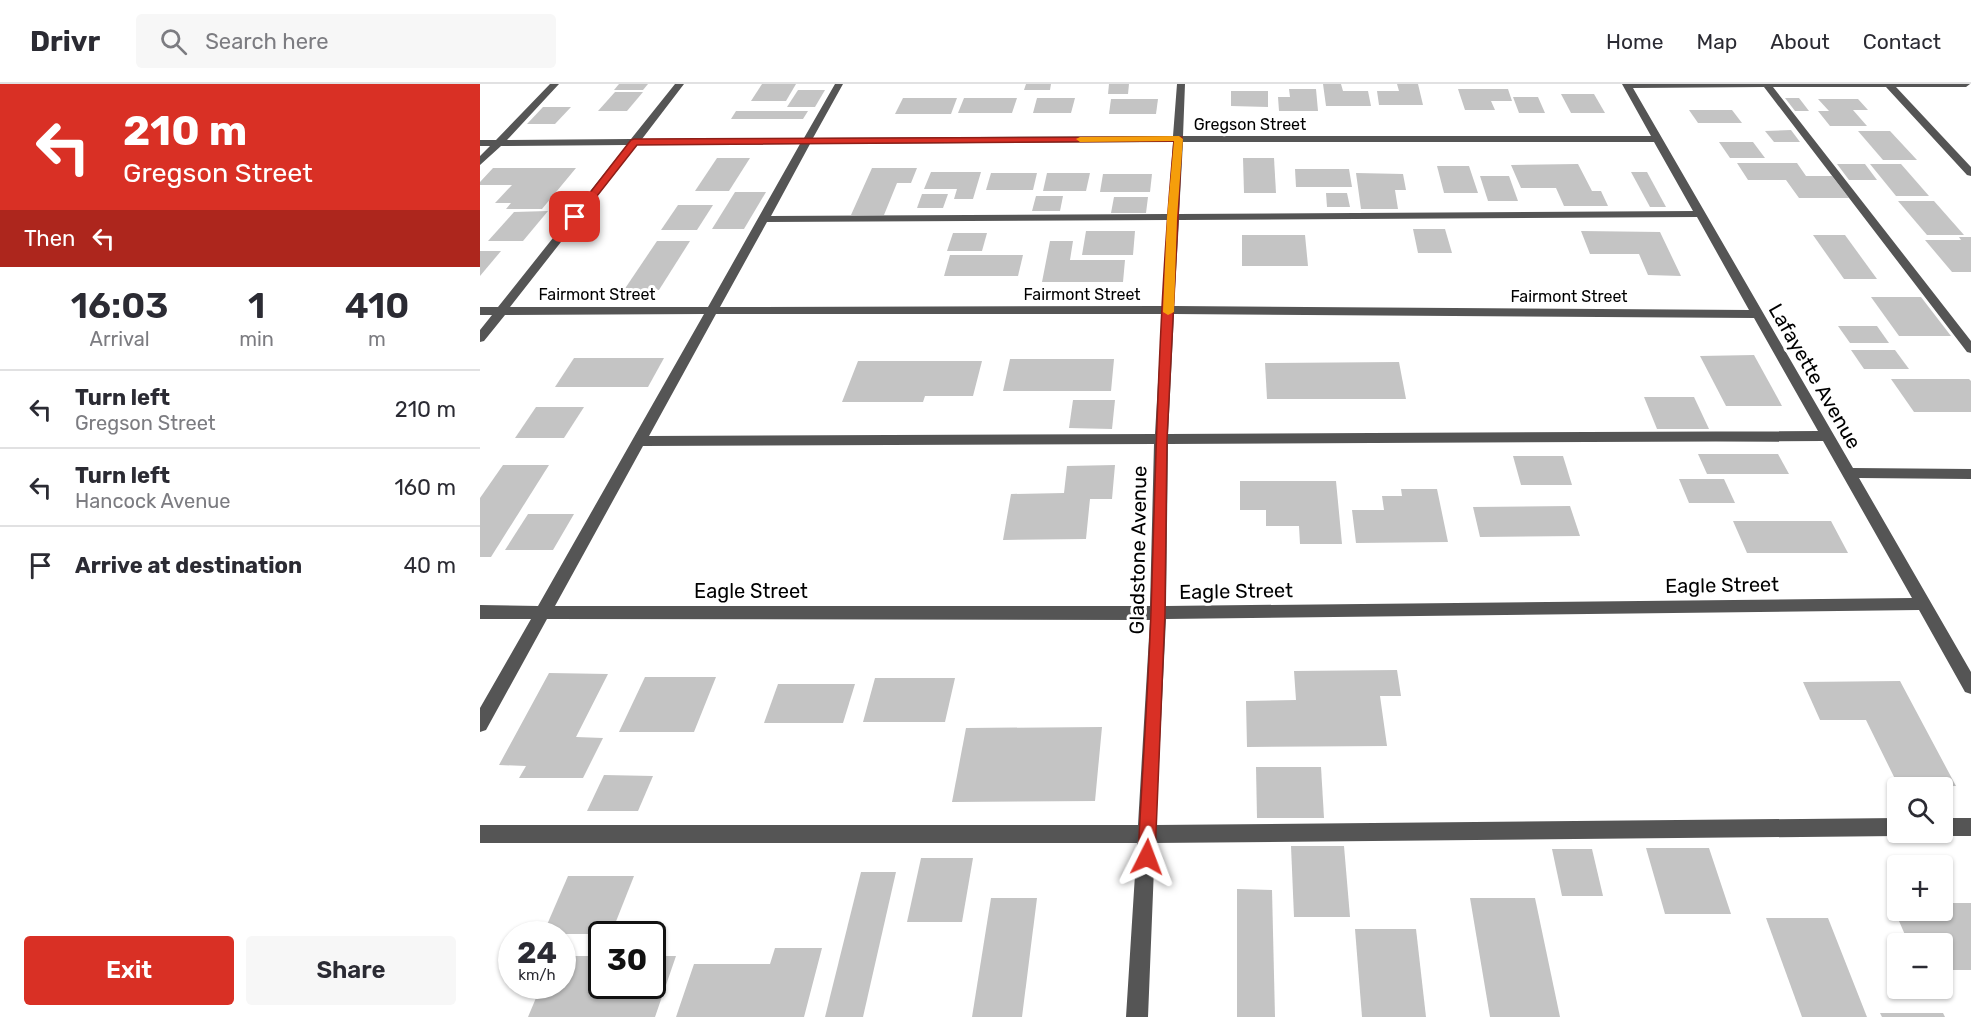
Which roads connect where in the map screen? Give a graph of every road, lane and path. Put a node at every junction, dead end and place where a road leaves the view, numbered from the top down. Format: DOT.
graph roads {
  1 [pos="555,84"];
  2 [pos="680,84"];
  3 [pos="839,84"];
  4 [pos="1181,84"];
  5 [pos="1767,84"];
  6 [pos="1888,84"];
  7 [pos="1966,84"];
  8 [pos="1626,85"];
  9 [pos="1179,139"];
  10 [pos="1659,139"];
  11 [pos="806,141"];
  12 [pos="634,142"];
  13 [pos="480,143"];
  14 [pos="499,143"];
  15 [pos="480,162"];
  16 [pos="1971,173"];
  17 [pos="1701,214"];
  18 [pos="1172,217"];
  19 [pos="762,219"];
  20 [pos="1168,310"];
  21 [pos="480,311"];
  22 [pos="502,311"];
  23 [pos="711,311"];
  24 [pos="1757,314"];
  25 [pos="480,338"];
  26 [pos="1971,349"];
  27 [pos="1827,436"];
  28 [pos="1161,440"];
  29 [pos="639,441"];
  30 [pos="1849,473"];
  31 [pos="1971,474"];
  32 [pos="1921,604"];
  33 [pos="480,612"];
  34 [pos="543,612"];
  35 [pos="1158,613"];
  36 [pos="1971,657"];
  37 [pos="1953,658"];
  38 [pos="1971,687"];
  39 [pos="480,724"];
  40 [pos="1887,827"];
  41 [pos="1953,827"];
  42 [pos="1971,827"];
  43 [pos="480,834"];
  44 [pos="1148,834"];
  45 [pos="1137,1017"];
  1 -- 14 [label="street"];
  2 -- 12 [label="street"];
  3 -- 11 [label="street"];
  4 -- 9 [label="street, Gladstone Avenue"];
  5 -- 6 [label="street"];
  5 -- 8 [label="street"];
  5 -- 26 [label="street"];
  6 -- 7 [label="street"];
  6 -- 16 [label="street"];
  8 -- 10 [label="street, Lafayette Avenue"];
  9 -- 10 [label="street, Gregson Street"];
  9 -- 11 [label="street, Gregson Street"];
  9 -- 18 [label="street, Gladstone Avenue"];
  10 -- 17 [label="street, Lafayette Avenue"];
  11 -- 12 [label="street, Gregson Street"];
  11 -- 19 [label="street"];
  12 -- 14 [label="street, Gregson Street"];
  12 -- 22 [label="street"];
  13 -- 14 [label="street, Gregson Street"];
  14 -- 15 [label="street"];
  17 -- 18 [label="street"];
  17 -- 24 [label="street, Lafayette Avenue"];
  18 -- 19 [label="street"];
  18 -- 20 [label="street, Gladstone Avenue"];
  19 -- 23 [label="street"];
  20 -- 23 [label="street, Fairmont Street"];
  20 -- 24 [label="street, Fairmont Street"];
  20 -- 28 [label="street, Gladstone Avenue"];
  21 -- 22 [label="street, Fairmont Street"];
  22 -- 23 [label="street, Fairmont Street"];
  22 -- 25 [label="street"];
  23 -- 29 [label="street"];
  24 -- 27 [label="street, Lafayette Avenue"];
  27 -- 28 [label="street"];
  27 -- 30 [label="street, Lafayette Avenue"];
  28 -- 29 [label="street"];
  28 -- 35 [label="street, Gladstone Avenue"];
  29 -- 34 [label="street"];
  30 -- 31 [label="street"];
  30 -- 32 [label="street, Lafayette Avenue"];
  32 -- 35 [label="street, Eagle Street"];
  32 -- 37 [label="street, Lafayette Avenue"];
  33 -- 34 [label="street, Eagle Street"];
  34 -- 35 [label="street, Eagle Street"];
  34 -- 39 [label="street"];
  35 -- 44 [label="street, Gladstone Avenue"];
  36 -- 37 [label="street"];
  37 -- 38 [label="street, Lafayette Avenue"];
  40 -- 44 [label="street"];
  41 -- 42 [label="street"];
  43 -- 44 [label="street"];
  44 -- 45 [label="street, Gladstone Avenue"];
}
